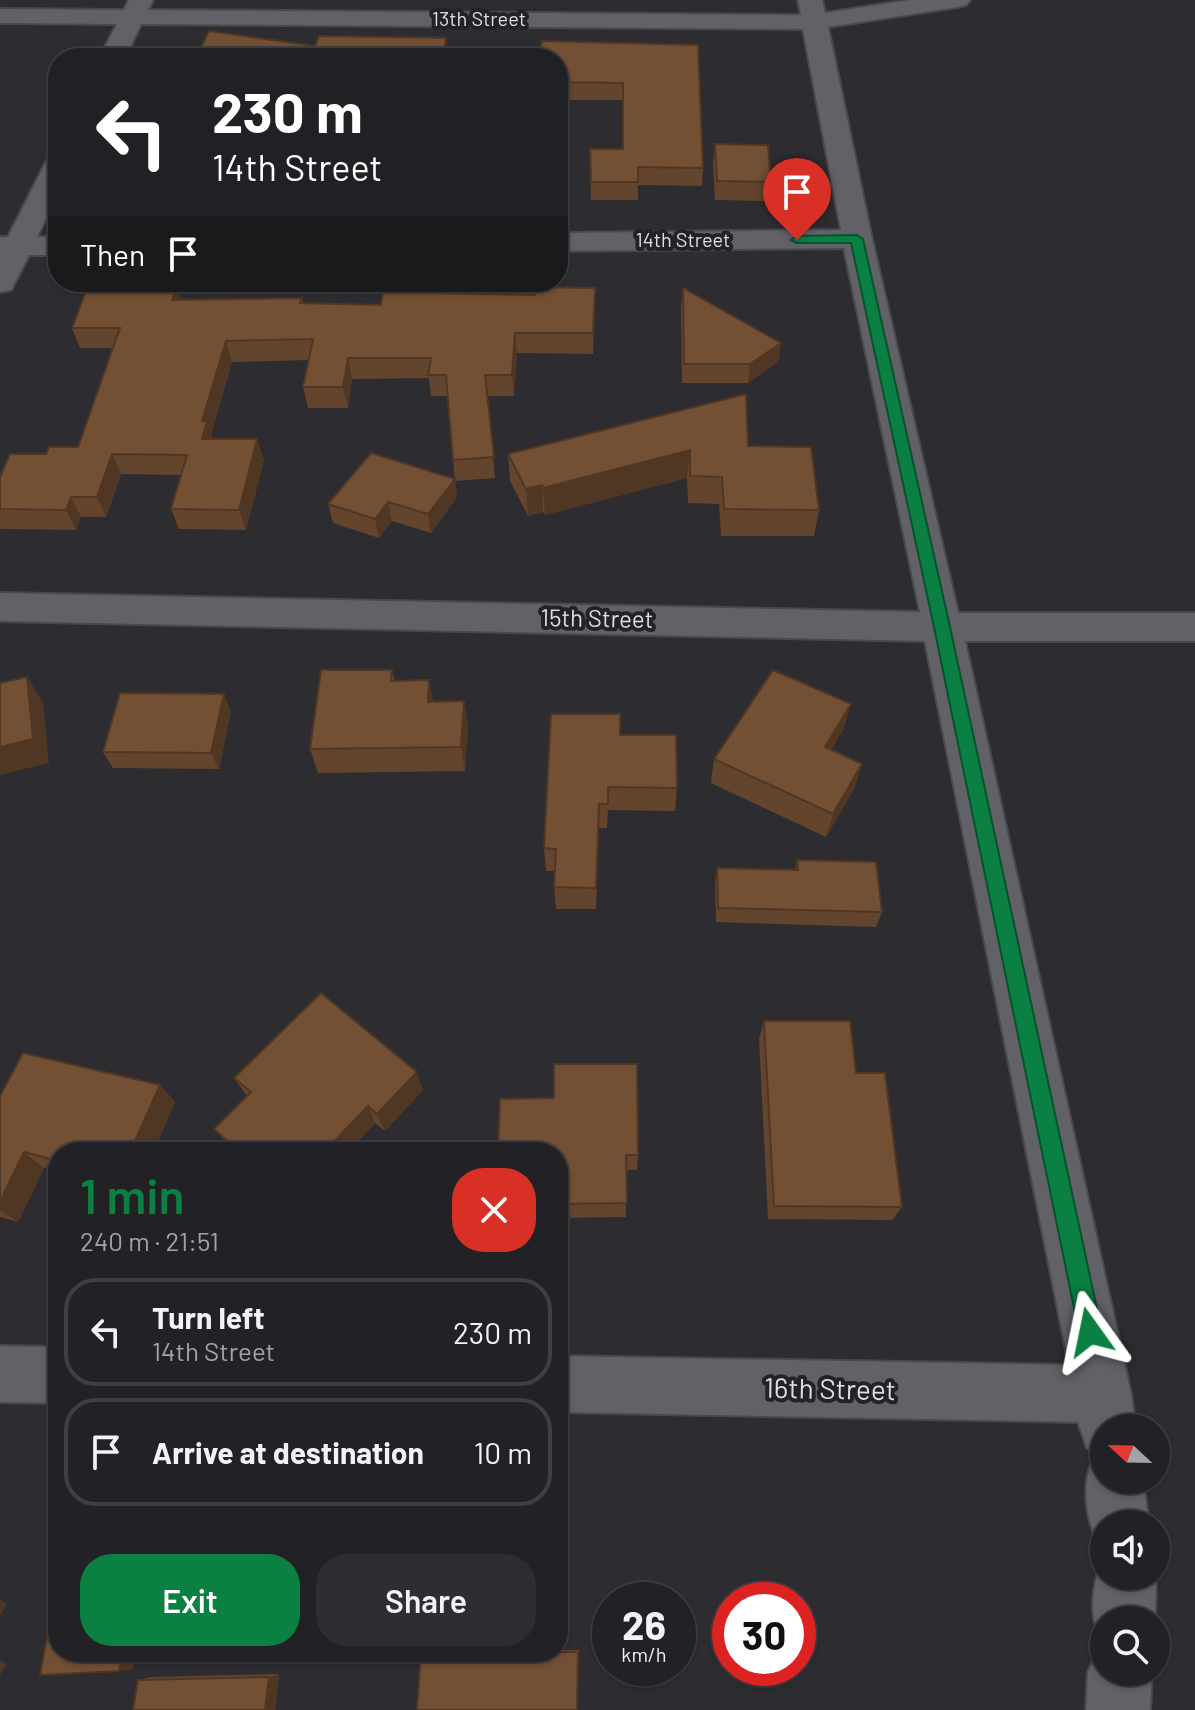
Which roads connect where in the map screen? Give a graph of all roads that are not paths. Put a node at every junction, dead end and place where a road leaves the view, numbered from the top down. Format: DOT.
graph roads {
  1 [pos="958,0"];
  2 [pos="137,8"];
  3 [pos="812,11"];
  4 [pos="0,16"];
  5 [pos="117,48"];
  6 [pos="48,180"];
  7 [pos="857,239"];
  8 [pos="568,242"];
  9 [pos="8,246"];
  10 [pos="48,246"];
  11 [pos="0,283"];
  12 [pos="0,607"];
  13 [pos="942,627"];
  14 [pos="1195,627"];
  15 [pos="0,1374"];
  16 [pos="48,1375"];
  17 [pos="568,1384"];
  18 [pos="1105,1411"];
  19 [pos="1119,1686"];
  20 [pos="1118,1710"];
  1 -- 3 [label="street, 13th Street"];
  2 -- 3 [label="street, 13th Street"];
  2 -- 4 [label="street, 13th Street"];
  2 -- 5 [label="street"];
  3 -- 7 [label="street"];
  6 -- 9 [label="street"];
  7 -- 8 [label="street, 14th Street"];
  7 -- 13 [label="street"];
  9 -- 10 [label="street"];
  9 -- 11 [label="street"];
  12 -- 13 [label="street, 15th Street"];
  13 -- 14 [label="street, 15th Street"];
  13 -- 18 [label="street"];
  15 -- 16 [label="street"];
  17 -- 18 [label="street, 16th Street"];
  19 -- 20 [label="street"];
}
